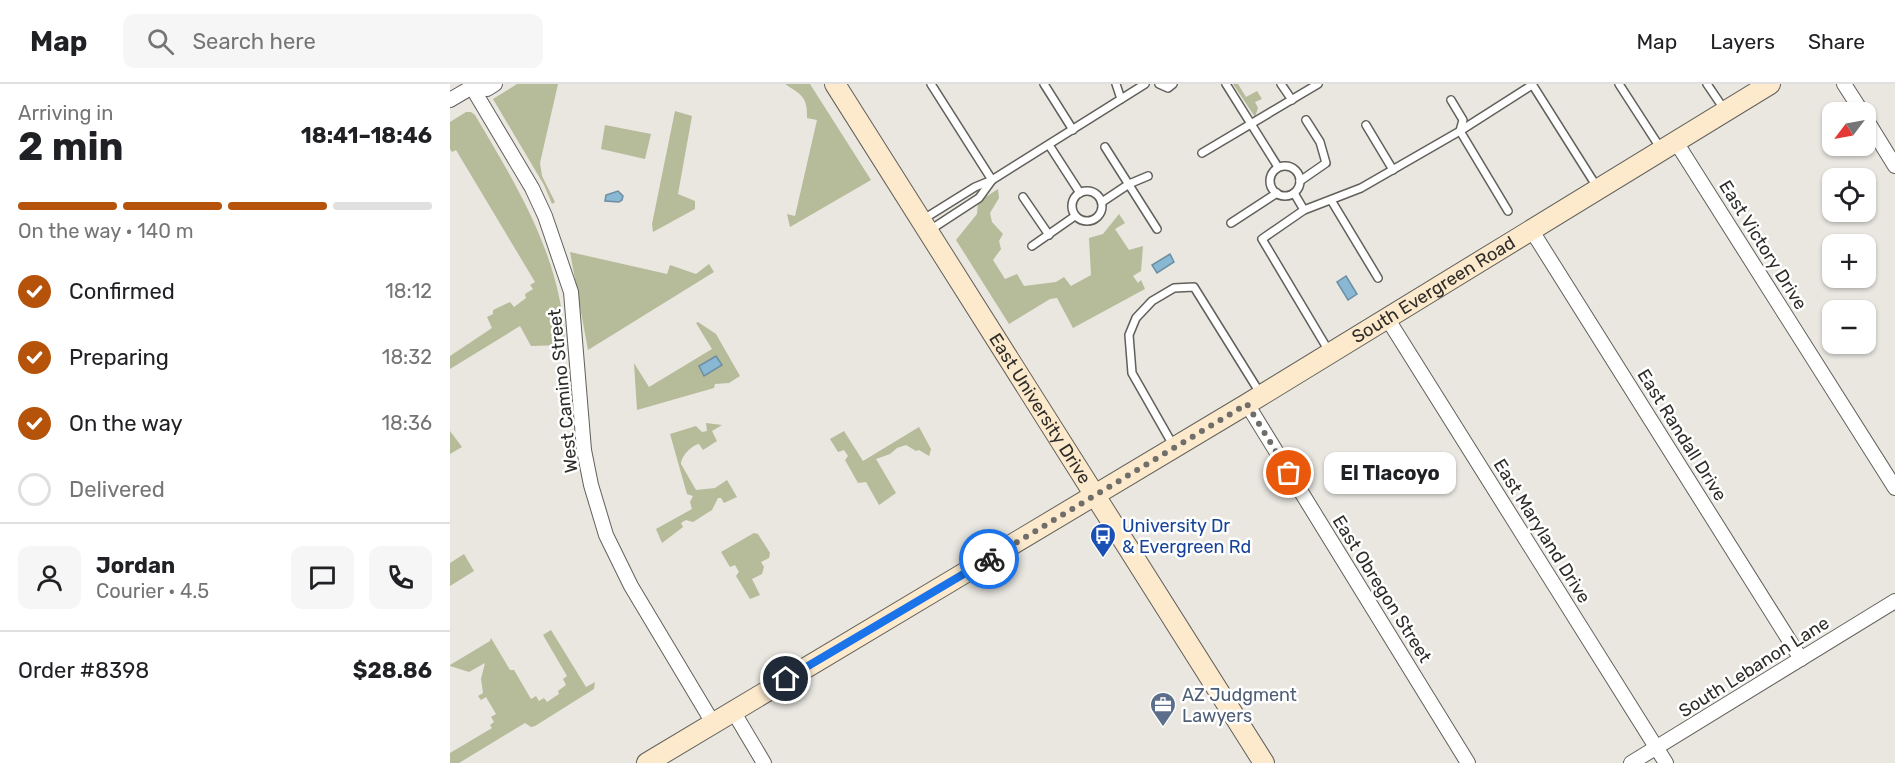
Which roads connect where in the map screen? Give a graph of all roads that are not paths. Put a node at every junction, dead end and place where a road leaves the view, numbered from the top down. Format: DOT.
graph roads {
  1 [pos="495,84"];
  2 [pos="835,84"];
  3 [pos="931,84"];
  4 [pos="1044,84"];
  5 [pos="1116,84"];
  6 [pos="1145,84"];
  7 [pos="1160,84"];
  8 [pos="1226,84"];
  9 [pos="1281,84"];
  10 [pos="1318,84"];
  11 [pos="1532,84"];
  12 [pos="1619,84"];
  13 [pos="1707,84"];
  14 [pos="1770,84"];
  15 [pos="1844,84"];
  16 [pos="472,85"];
  17 [pos="1171,86"];
  18 [pos="1121,99"];
  19 [pos="450,100"];
  20 [pos="1292,100"];
  21 [pos="1451,100"];
  22 [pos="1856,102"];
  23 [pos="1726,112"];
  24 [pos="1306,120"];
  25 [pos="1251,125"];
  26 [pos="1366,125"];
  27 [pos="1073,130"];
  28 [pos="1460,131"];
  29 [pos="1876,135"];
  30 [pos="1049,145"];
  31 [pos="1105,147"];
  32 [pos="1669,147"];
  33 [pos="1202,153"];
  34 [pos="1895,165"];
  35 [pos="1278,167"];
  36 [pos="1393,170"];
  37 [pos="1148,176"];
  38 [pos="992,180"];
  39 [pos="1300,181"];
  40 [pos="1129,184"];
  41 [pos="1599,189"];
  42 [pos="1080,193"];
  43 [pos="1277,193"];
  44 [pos="1294,193"];
  45 [pos="1023,196"];
  46 [pos="1331,200"];
  47 [pos="1102,202"];
  48 [pos="1304,210"];
  49 [pos="1508,211"];
  50 [pos="1075,216"];
  51 [pos="1231,223"];
  52 [pos="924,226"];
  53 [pos="1157,229"];
  54 [pos="1532,231"];
  55 [pos="1048,236"];
  56 [pos="1032,246"];
  57 [pos="1378,278"];
  58 [pos="1387,318"];
  59 [pos="1330,353"];
  60 [pos="1254,399"];
  61 [pos="1175,447"];
  62 [pos="1895,488"];
  63 [pos="1095,495"];
  64 [pos="1895,601"];
  65 [pos="1802,658"];
  66 [pos="733,711"];
  67 [pos="713,723"];
  68 [pos="1656,748"];
  69 [pos="647,763"];
  70 [pos="764,763"];
  71 [pos="1264,763"];
  72 [pos="1468,763"];
  73 [pos="1631,763"];
  74 [pos="1666,763"];
  1 -- 16 [label="street"];
  2 -- 52 [label="street, East University Drive"];
  3 -- 38 [label="lane"];
  4 -- 27 [label="lane"];
  5 -- 18 [label="lane"];
  6 -- 18 [label="lane"];
  7 -- 17 [label="lane"];
  8 -- 25 [label="lane"];
  9 -- 20 [label="lane"];
  10 -- 20 [label="lane"];
  11 -- 28 [label="lane"];
  11 -- 41 [label="lane"];
  12 -- 32 [label="lane"];
  13 -- 23 [label="lane"];
  14 -- 23 [label="street, South Evergreen Road"];
  15 -- 22 [label="street"];
  16 -- 19 [label="street"];
  16 -- 67 [label="street, West Camino Street"];
  18 -- 27 [label="lane"];
  20 -- 25 [label="lane"];
  21 -- 28 [label="lane"];
  23 -- 32 [label="street, South Evergreen Road"];
  24 -- 39 [label="lane"];
  25 -- 33 [label="lane"];
  25 -- 35 [label="lane"];
  26 -- 36 [label="lane"];
  27 -- 30 [label="lane"];
  28 -- 36 [label="lane"];
  28 -- 49 [label="lane"];
  29 -- 34 [label="street"];
  30 -- 38 [label="lane"];
  30 -- 42 [label="lane"];
  31 -- 40 [label="lane"];
  32 -- 41 [label="street, South Evergreen Road"];
  32 -- 62 [label="street, East Victory Drive"];
  35 -- 39 [label="lane"];
  35 -- 43 [label="lane"];
  36 -- 46 [label="lane"];
  37 -- 40 [label="lane"];
  38 -- 52 [label="lane"];
  38 -- 52 [label="lane"];
  39 -- 44 [label="lane"];
  40 -- 47 [label="lane"];
  40 -- 53 [label="lane"];
  41 -- 54 [label="street, South Evergreen Road"];
  42 -- 47 [label="lane"];
  42 -- 50 [label="lane"];
  43 -- 44 [label="lane"];
  43 -- 51 [label="lane"];
  44 -- 48 [label="lane"];
  45 -- 55 [label="lane"];
  46 -- 48 [label="lane"];
  46 -- 57 [label="lane"];
  47 -- 50 [label="lane"];
  48 -- 59 [label="lane"];
  50 -- 55 [label="lane"];
  52 -- 63 [label="street, East University Drive"];
  54 -- 58 [label="street, South Evergreen Road"];
  54 -- 65 [label="street, East Randall Drive"];
  55 -- 56 [label="lane"];
  58 -- 59 [label="street, South Evergreen Road"];
  58 -- 68 [label="street, East Maryland Drive"];
  59 -- 60 [label="street, South Evergreen Road"];
  60 -- 61 [label="street, South Evergreen Road"];
  60 -- 61 [label="lane, East Obregon Street"];
  60 -- 72 [label="street, East Obregon Street"];
  61 -- 63 [label="street, South Evergreen Road"];
  63 -- 66 [label="street, South Evergreen Road"];
  63 -- 71 [label="street, East University Drive"];
  64 -- 65 [label="street, South Lebanon Lane"];
  65 -- 68 [label="street, South Lebanon Lane"];
  66 -- 67 [label="street, South Evergreen Road"];
  66 -- 70 [label="street"];
  67 -- 69 [label="street, South Evergreen Road"];
  68 -- 73 [label="street, South Lebanon Lane"];
  68 -- 74 [label="street, East Maryland Drive"];
}
